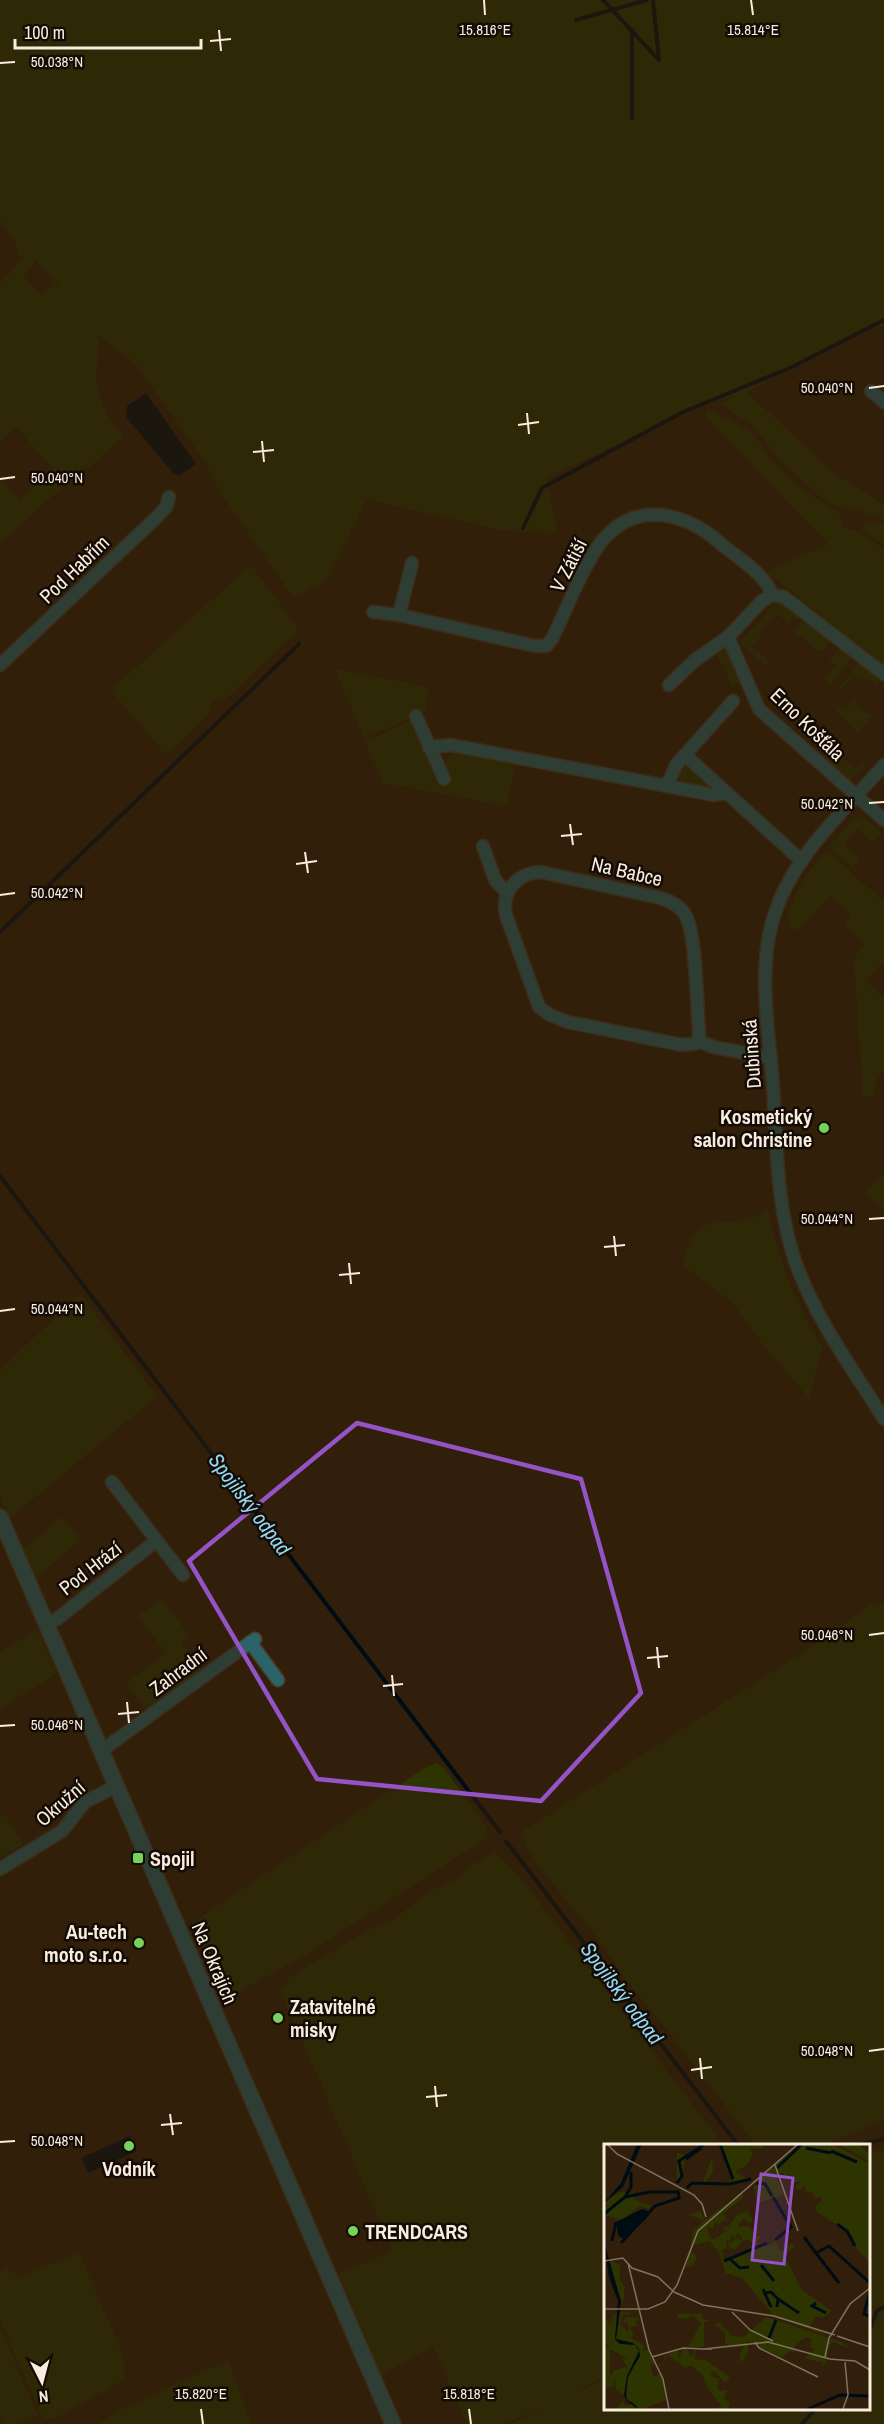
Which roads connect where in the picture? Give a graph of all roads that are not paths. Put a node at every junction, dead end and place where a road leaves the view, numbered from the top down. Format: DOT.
graph roads {
  1 [pos="871,391"];
  2 [pos="884,402"];
  3 [pos="169,497"];
  4 [pos="412,563"];
  5 [pos="772,595"];
  6 [pos="373,612"];
  7 [pos="399,615"];
  8 [pos="728,637"];
  9 [pos="0,665"];
  10 [pos="884,674"];
  11 [pos="669,685"];
  12 [pos="733,701"];
  13 [pos="416,716"];
  14 [pos="429,747"];
  15 [pos="685,755"];
  16 [pos="884,765"];
  17 [pos="444,778"];
  18 [pos="667,786"];
  19 [pos="727,793"];
  20 [pos="857,797"];
  21 [pos="884,820"];
  22 [pos="483,846"];
  23 [pos="802,861"];
  24 [pos="506,892"];
  25 [pos="699,1041"];
  26 [pos="771,1058"];
  27 [pos="884,1419"];
  28 [pos="112,1482"];
  29 [pos="0,1517"];
  30 [pos="156,1541"];
  31 [pos="183,1575"];
  32 [pos="46,1624"];
  33 [pos="278,1680"];
  34 [pos="101,1751"];
  35 [pos="116,1786"];
  36 [pos="0,1869"];
  37 [pos="393,2424"];
  1 -- 2 [label="street"];
  3 -- 9 [label="street, Pod Habřím"];
  4 -- 7 [label="street"];
  5 -- 7 [label="street, V Zátiší"];
  5 -- 8 [label="street"];
  5 -- 10 [label="street"];
  6 -- 7 [label="street, V Zátiší"];
  8 -- 11 [label="street"];
  8 -- 20 [label="street, Erno Košťála"];
  12 -- 15 [label="street"];
  13 -- 14 [label="street"];
  14 -- 17 [label="street"];
  14 -- 18 [label="street"];
  15 -- 18 [label="street"];
  15 -- 19 [label="street"];
  16 -- 20 [label="street, Dubinská"];
  18 -- 19 [label="street"];
  19 -- 23 [label="street"];
  20 -- 21 [label="street, Erno Košťála"];
  20 -- 23 [label="street, Dubinská"];
  22 -- 24 [label="street"];
  23 -- 26 [label="street, Dubinská"];
  24 -- 25 [label="street"];
  24 -- 25 [label="street, Na Babce"];
  25 -- 26 [label="street"];
  26 -- 27 [label="street, Dubinská"];
  28 -- 30 [label="street"];
  29 -- 32 [label="street, Na Okrajích"];
  30 -- 31 [label="street"];
  30 -- 32 [label="street, Pod Hrází"];
  32 -- 34 [label="street, Na Okrajích"];
  33 -- 34 [label="street, Zahradní"];
  34 -- 35 [label="street, Na Okrajích"];
  35 -- 36 [label="street, Okružní"];
  35 -- 37 [label="street, Na Okrajích"];
}
